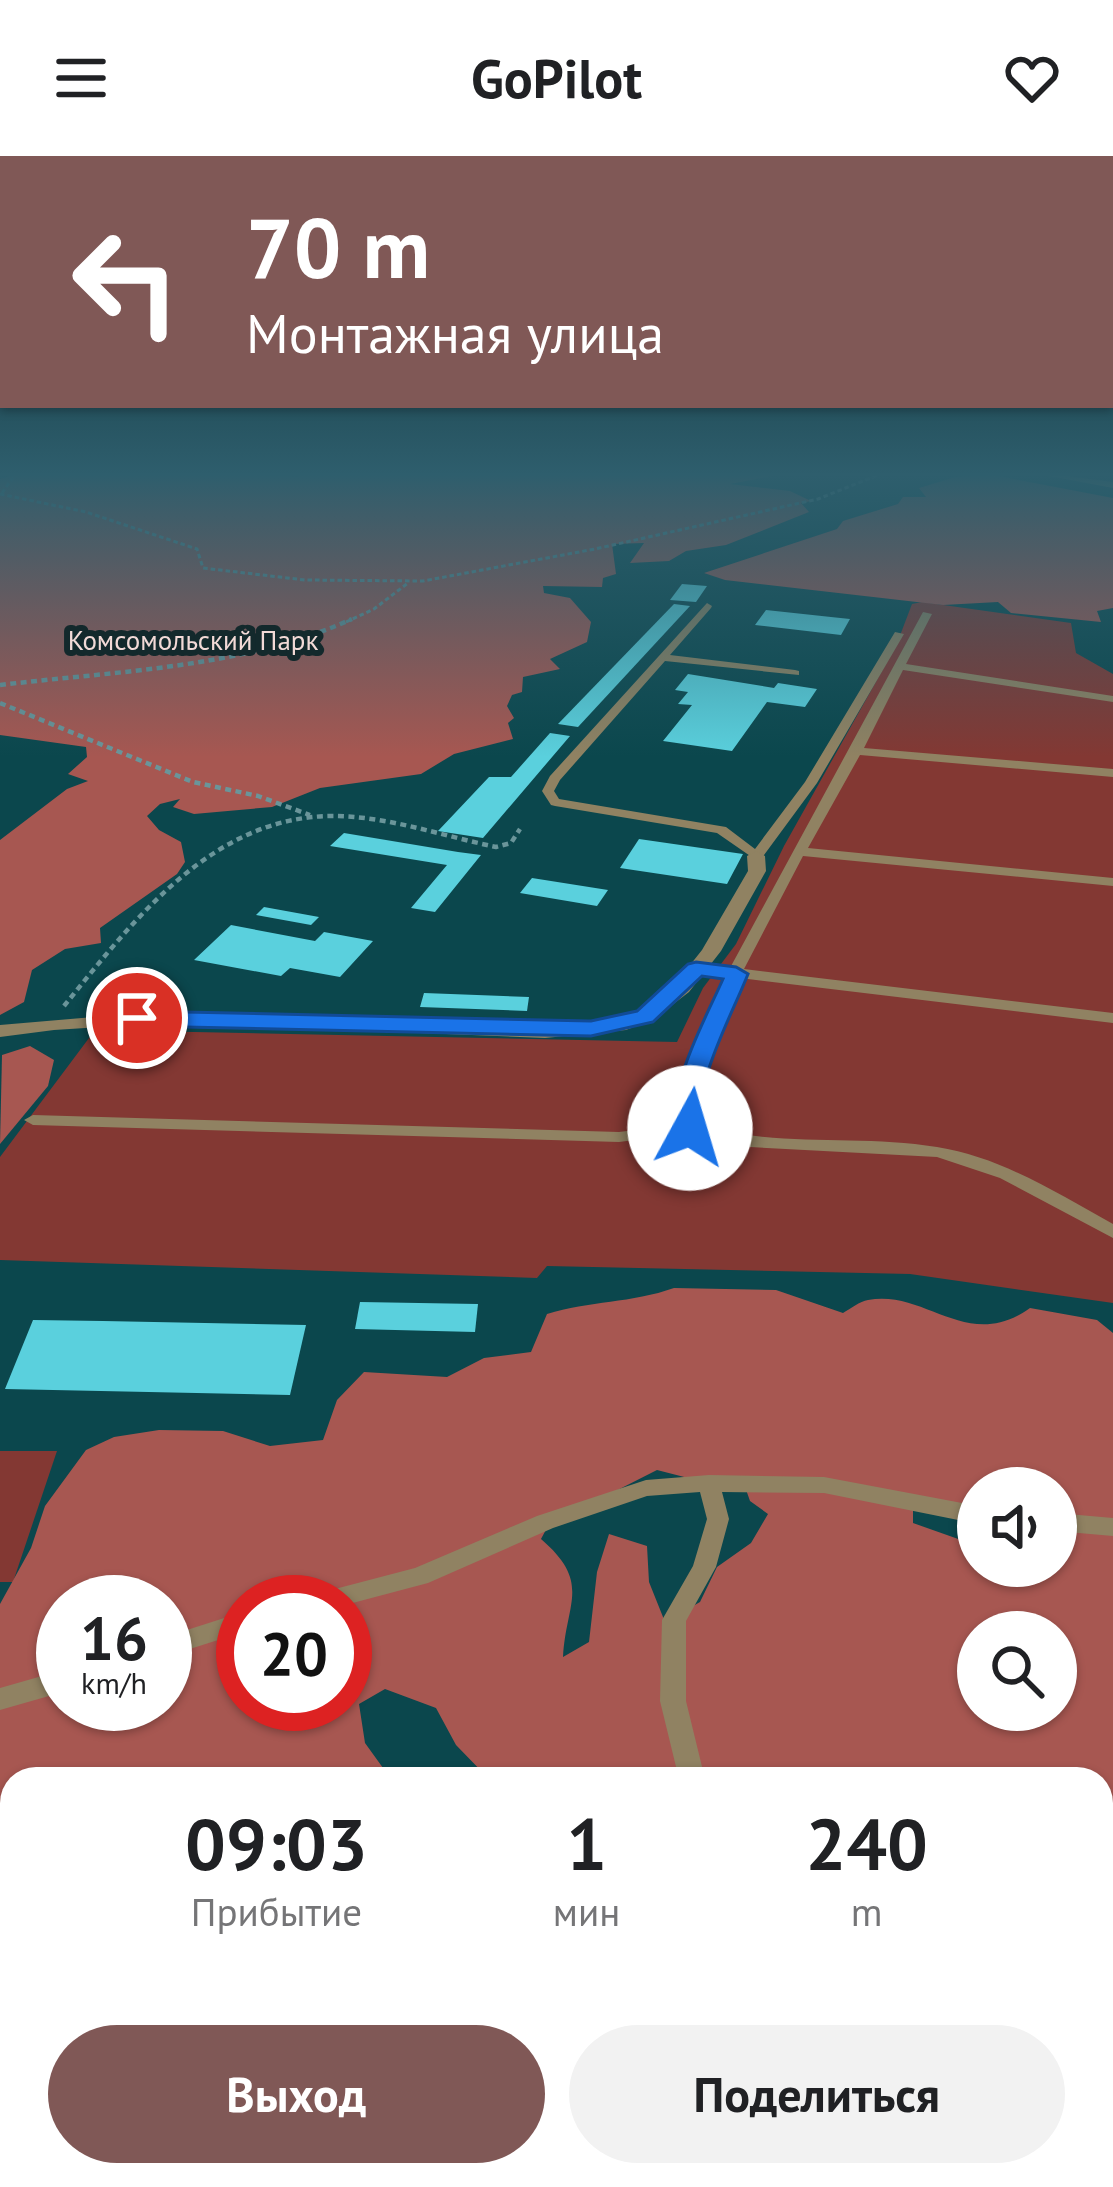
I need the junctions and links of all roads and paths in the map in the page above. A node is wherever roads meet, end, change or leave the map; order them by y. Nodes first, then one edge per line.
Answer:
1 (203, 568) edge
2 (492, 568) edge
3 (408, 583) junction
4 (707, 606) dead end
5 (927, 614) dead end
6 (899, 634) dead end
7 (662, 657) junction
8 (897, 666) junction
9 (795, 673) dead end
10 (0, 685) edge
11 (1113, 699) edge
12 (0, 703) edge
13 (857, 751) junction
14 (1113, 773) edge
15 (313, 817) junction
16 (520, 829) dead end
17 (798, 851) junction
18 (756, 856) junction
19 (1113, 882) edge
20 (696, 968) junction
21 (736, 974) junction
22 (1113, 1018) edge
23 (50, 1023) junction
24 (0, 1031) edge
25 (34, 1120) dead end
26 (690, 1128) junction
27 (1113, 1232) edge
28 (709, 1484) junction
29 (957, 1511) edge
30 (1077, 1524) edge
31 (1113, 1527) edge
32 (372, 1589) edge
33 (36, 1689) edge
34 (0, 1699) edge
35 (689, 1767) edge

1 - 3 path
2 - 3 path
3 - 10 path
4 - 7 lane
5 - 8 lane
6 - 18 lane
7 - 9 lane
7 - 18 lane
8 - 11 lane
8 - 13 lane
12 - 15 path
13 - 14 lane
13 - 17 lane
15 - 16 path
15 - 23 path
17 - 19 lane
17 - 21 lane
18 - 20 street
20 - 21 lane
20 - 23 street
21 - 22 lane
21 - 26 lane
23 - 24 street
25 - 26 lane
26 - 27 lane
28 - 29 lane
28 - 32 lane
28 - 35 lane
30 - 31 lane
33 - 34 lane

